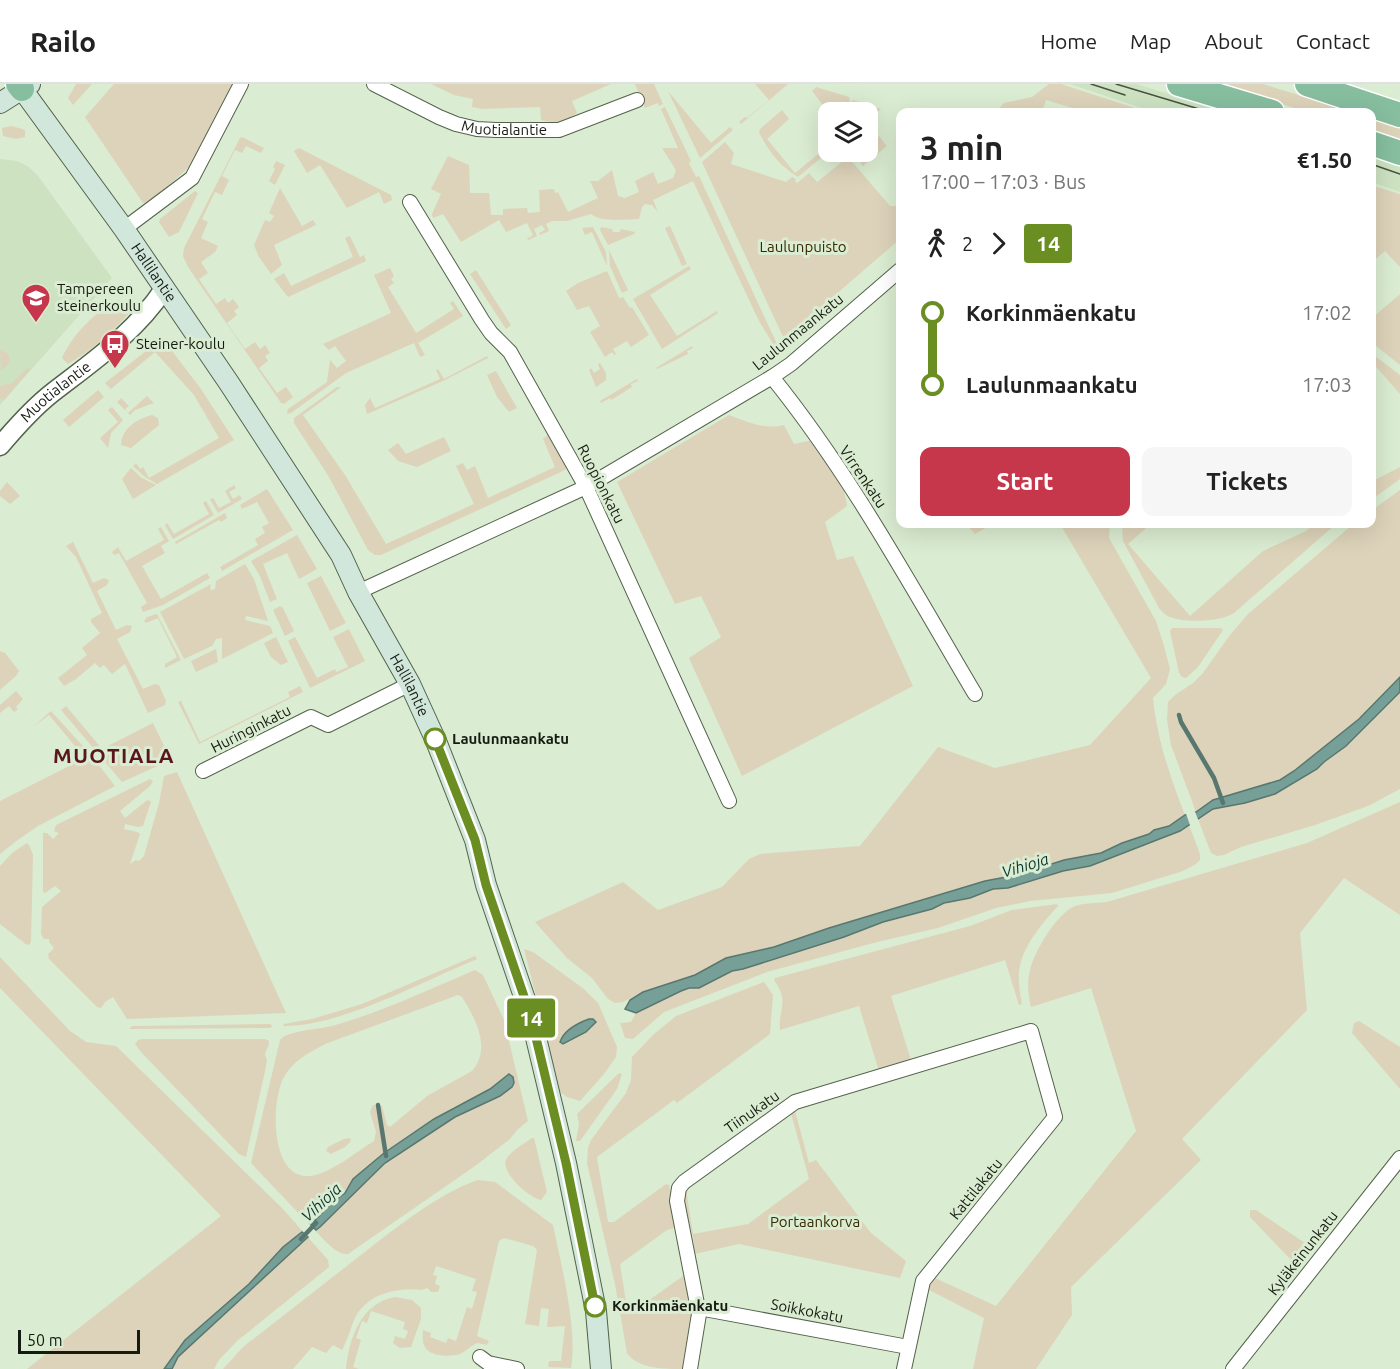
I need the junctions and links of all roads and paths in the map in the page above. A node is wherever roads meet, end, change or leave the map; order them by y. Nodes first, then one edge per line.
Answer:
1 (241, 84) edge
2 (374, 84) edge
3 (1179, 84) edge
4 (1306, 84) edge
5 (24, 86) edge
6 (638, 100) dead end
7 (0, 102) edge
8 (1259, 108) edge
9 (1400, 115) edge
10 (1376, 146) edge
11 (1400, 153) edge
12 (410, 202) dead end
13 (124, 230) junction
14 (896, 273) edge
15 (164, 289) junction
16 (772, 377) junction
17 (0, 446) edge
18 (586, 487) junction
19 (358, 592) junction
20 (410, 684) junction
21 (975, 694) dead end
22 (203, 771) dead end
23 (729, 801) dead end
24 (1031, 1031) joint
25 (1398, 1163) edge
26 (699, 1308) junction
27 (908, 1347) junction
28 (480, 1357) dead end
29 (518, 1369) edge
30 (601, 1369) edge
31 (690, 1369) edge
32 (904, 1369) edge
33 (1233, 1369) edge

1 - 13 street
2 - 6 street, Muotialantie
3 - 8 highway
4 - 9 highway
5 - 7 main road
5 - 13 main road, Hallilantie
10 - 11 highway
12 - 18 street, Ruopionkatu
13 - 15 main road, Hallilantie
14 - 16 street, Laulunmaankatu
15 - 17 street, Muotialantie
15 - 19 main road, Hallilantie
16 - 18 street, Laulunmaankatu
16 - 21 street, Virrenkatu
18 - 19 street, Laulunmaankatu
18 - 23 street, Ruopionkatu
19 - 20 main road, Hallilantie
20 - 22 street, Huringinkatu
20 - 30 main road, Hallilantie
24 - 26 street, Tiinukatu
24 - 27 street, Kattilakatu
25 - 33 street, Kyläkeinunkatu
26 - 27 street, Soikkokatu
26 - 31 street, Tiinukatu
27 - 32 street, Kattilakatu
28 - 29 street

